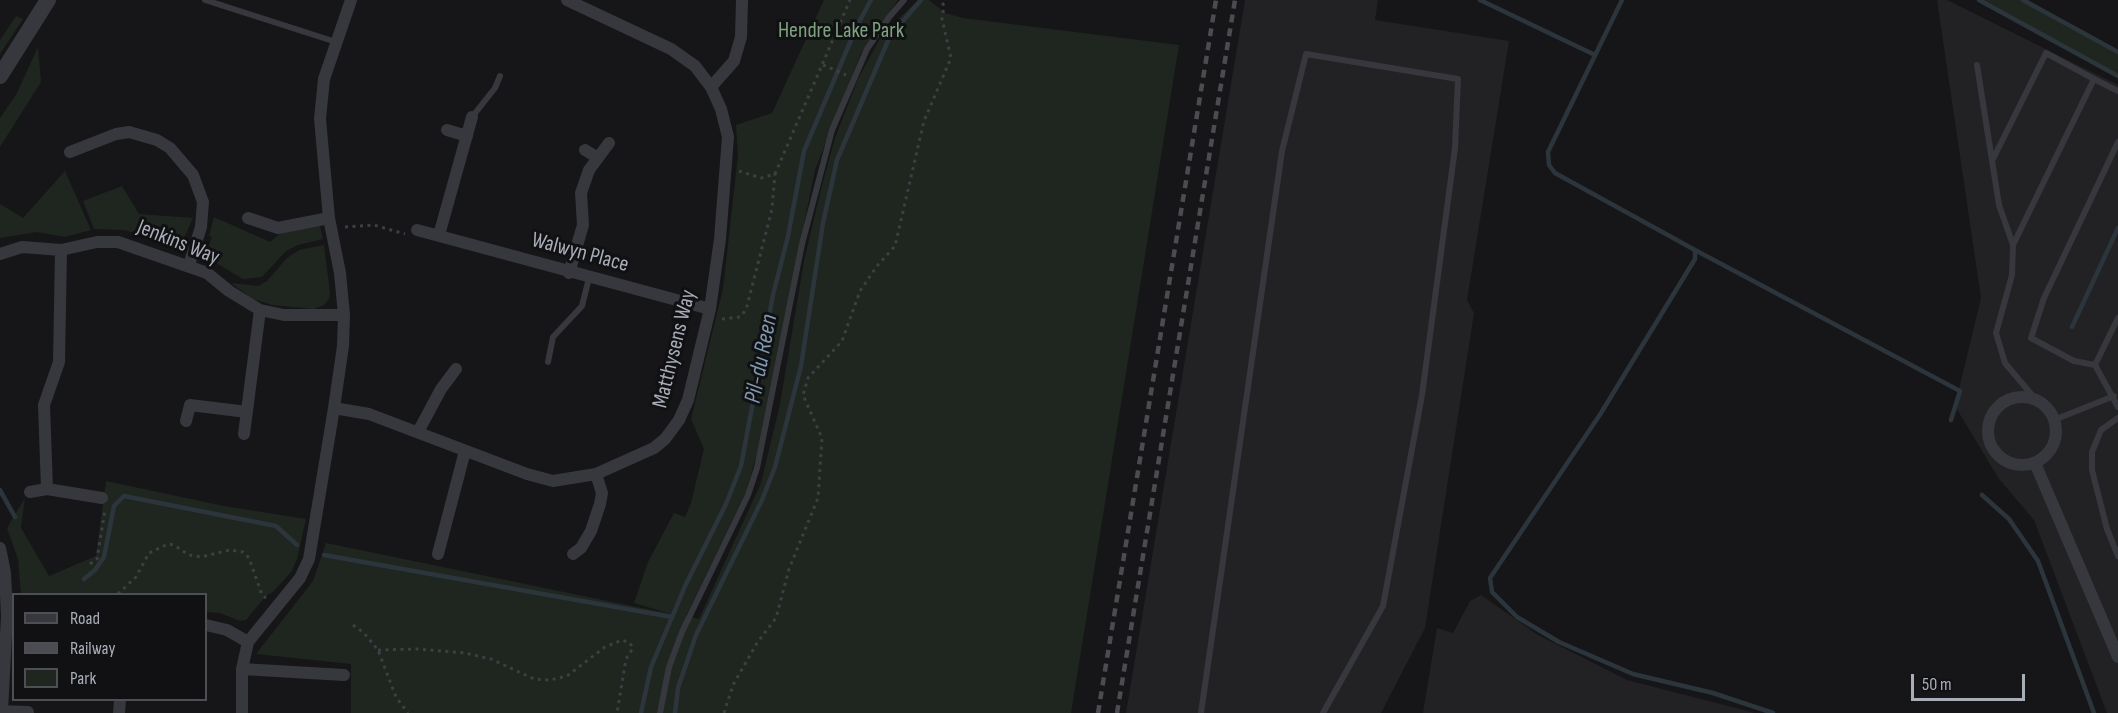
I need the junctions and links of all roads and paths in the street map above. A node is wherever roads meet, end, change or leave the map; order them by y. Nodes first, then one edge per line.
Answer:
1 (48, 0) edge
2 (205, 0) edge
3 (351, 0) edge
4 (567, 0) edge
5 (742, 0) edge
6 (850, 0) edge
7 (904, 0) edge
8 (941, 0) edge
9 (594, 5) edge
10 (336, 42) junction
11 (823, 65) junction
12 (1977, 65) dead end
13 (846, 75) dead end
14 (0, 76) edge
15 (500, 76) dead end
16 (2094, 79) junction
17 (711, 87) junction
18 (2118, 91) edge
19 (472, 117) joint
20 (447, 130) dead end
21 (467, 135) junction
22 (2118, 142) edge
23 (609, 143) dead end
24 (585, 150) dead end
25 (70, 152) dead end
26 (598, 158) junction
27 (1993, 159) junction
28 (726, 167) junction
29 (775, 174) junction
30 (248, 219) dead end
31 (331, 224) junction
32 (417, 230) joint
33 (439, 235) junction
34 (2013, 244) junction
35 (61, 250) junction
36 (0, 254) edge
37 (189, 266) junction
38 (569, 273) junction
39 (589, 278) junction
40 (260, 310) junction
41 (709, 313) junction
42 (344, 315) junction
43 (2118, 318) edge
44 (548, 362) dead end
45 (2095, 365) junction
46 (456, 369) dead end
47 (2114, 396) junction
48 (2037, 400) junction
49 (2118, 406) edge
50 (334, 408) junction
51 (247, 412) junction
52 (2118, 418) edge
53 (2054, 420) junction
54 (186, 421) dead end
55 (418, 432) junction
56 (244, 434) dead end
57 (465, 451) junction
58 (2035, 463) junction
59 (596, 474) junction
60 (47, 489) junction
61 (30, 492) dead end
62 (102, 498) joint
63 (0, 548) edge
64 (438, 554) dead end
65 (573, 554) dead end
66 (2118, 556) edge
67 (90, 564) dead end
68 (119, 593) edge
69 (267, 599) dead end
70 (10, 616) edge
71 (207, 625) edge
72 (353, 625) dead end
73 (248, 642) junction
74 (378, 650) junction
75 (2118, 657) edge
76 (242, 669) junction
77 (344, 675) dead end
78 (1, 711) edge
79 (28, 712) edge
80 (242, 713) edge
81 (408, 713) edge
82 (616, 713) edge
83 (660, 713) edge
84 (724, 713) edge
85 (1201, 713) edge
86 (1323, 713) edge

1 - 14 street
2 - 10 lane
3 - 10 street
4 - 9 street, Matthysens Way
5 - 17 street
6 - 11 path
7 - 83 lane
8 - 84 path
9 - 17 street, Matthysens Way
10 - 31 street
11 - 13 path
11 - 29 path
12 - 27 lane
15 - 19 lane
16 - 18 lane
16 - 27 lane
16 - 34 lane
17 - 28 street, Matthysens Way
19 - 21 street
20 - 21 street
21 - 33 street
22 - 45 lane
23 - 26 street
24 - 26 street
25 - 37 street
26 - 38 street
27 - 34 lane
28 - 29 path
28 - 41 street, Matthysens Way
29 - 41 path
30 - 31 street
31 - 32 path
31 - 42 street
32 - 33 street, Walwyn Place
33 - 38 street, Walwyn Place
34 - 48 lane
35 - 36 street, Jenkins Way
35 - 37 street, Jenkins Way
35 - 60 street
37 - 40 street, Jenkins Way
38 - 39 street, Walwyn Place
39 - 41 street, Walwyn Place
39 - 44 lane
40 - 42 street, Jenkins Way
40 - 51 street
41 - 59 street, Matthysens Way
42 - 50 street
43 - 45 lane
45 - 47 lane
46 - 55 street
47 - 49 lane
47 - 53 lane
48 - 53 street
48 - 58 street
50 - 55 street, Matthysens Way
50 - 73 street
51 - 54 street
51 - 56 street
52 - 66 lane
53 - 58 street
55 - 57 street, Matthysens Way
57 - 59 street, Matthysens Way
57 - 64 street
58 - 75 street
59 - 65 street
60 - 61 street
60 - 62 street
62 - 67 path
63 - 70 street
68 - 69 path
70 - 78 street
71 - 73 street
72 - 74 path
73 - 76 street
74 - 81 path
74 - 82 path
76 - 77 street
76 - 80 street
78 - 79 street
85 - 86 lane

